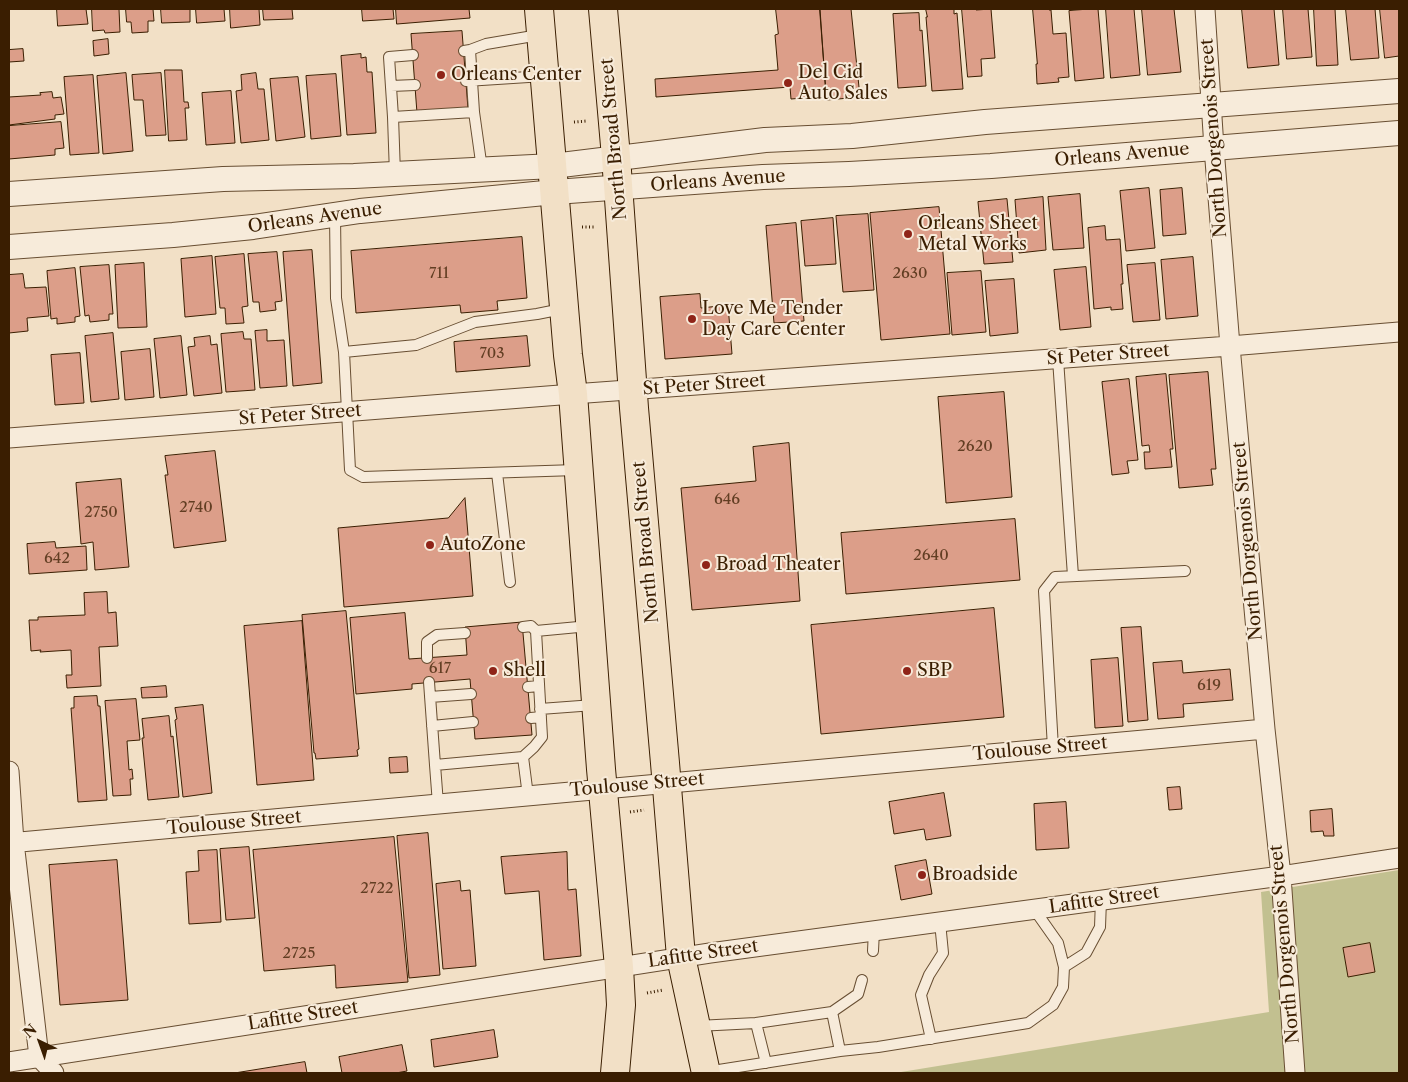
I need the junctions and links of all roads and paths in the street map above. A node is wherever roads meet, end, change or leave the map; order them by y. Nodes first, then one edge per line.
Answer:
1 (603, 9) edge
2 (1205, 9) edge
3 (540, 22) edge
4 (413, 55) dead end
5 (545, 76) junction
6 (469, 80) junction
7 (415, 84) dead end
8 (391, 86) junction
9 (1399, 91) edge
10 (1211, 106) junction
11 (474, 112) junction
12 (393, 118) junction
13 (1399, 133) edge
14 (1214, 148) junction
15 (616, 157) junction
16 (553, 166) junction
17 (482, 169) junction
18 (395, 174) junction
19 (618, 188) junction
20 (555, 192) junction
21 (9, 194) edge
22 (335, 215) junction
23 (9, 248) edge
24 (564, 308) junction
25 (1399, 332) edge
26 (1230, 346) junction
27 (344, 352) junction
28 (1058, 359) junction
29 (633, 390) junction
30 (572, 394) junction
31 (347, 412) junction
32 (9, 438) edge
33 (578, 470) junction
34 (497, 472) junction
35 (1185, 571) dead end
36 (1073, 576) junction
37 (510, 582) dead end
38 (590, 626) junction
39 (523, 627) dead end
40 (536, 631) junction
41 (466, 633) dead end
42 (427, 658) dead end
43 (429, 682) dead end
44 (471, 694) dead end
45 (430, 697) junction
46 (596, 705) junction
47 (537, 715) junction
48 (473, 722) dead end
49 (432, 726) junction
50 (1265, 729) junction
51 (1053, 748) junction
52 (523, 757) junction
53 (435, 765) junction
54 (9, 771) edge
55 (667, 783) junction
56 (602, 789) junction
57 (528, 796) junction
58 (438, 804) junction
59 (647, 810) dead end
60 (622, 812) dead end
61 (11, 843) edge
62 (1399, 858) edge
63 (1281, 876) junction
64 (1101, 900) junction
65 (1034, 909) junction
66 (940, 922) junction
67 (874, 930) junction
68 (873, 951) dead end
69 (681, 957) junction
70 (619, 967) junction
71 (1064, 967) junction
72 (862, 980) dead end
73 (664, 990) dead end
74 (644, 994) dead end
75 (832, 1012) junction
76 (756, 1023) junction
77 (696, 1026) junction
78 (931, 1039) junction
79 (840, 1051) junction
80 (39, 1057) junction
81 (9, 1062) edge
82 (766, 1063) junction
83 (54, 1073) edge
84 (615, 1073) edge
85 (706, 1073) edge
86 (1295, 1073) edge

1 - 15 main road, North Broad Street
2 - 10 street, North Dorgenois Street
3 - 5 main road
3 - 6 lane
4 - 8 lane
5 - 6 lane
5 - 16 main road
6 - 11 lane
7 - 8 lane
8 - 12 lane
9 - 10 street, Orleans Avenue
10 - 14 street, North Dorgenois Street
10 - 15 street, Orleans Avenue
11 - 12 lane
11 - 17 lane
12 - 18 lane
13 - 14 street, Orleans Avenue
14 - 19 street, Orleans Avenue
14 - 26 street, North Dorgenois Street
15 - 16 street, Orleans Avenue
15 - 19 main road, North Broad Street
16 - 17 street, Orleans Avenue
16 - 20 main road
17 - 18 street, Orleans Avenue
18 - 21 street, Orleans Avenue
19 - 20 street, Orleans Avenue
19 - 29 main road, North Broad Street
20 - 22 street, Orleans Avenue
20 - 24 main road
22 - 23 street, Orleans Avenue
22 - 27 lane
24 - 27 lane
24 - 30 main road
25 - 26 street, St Peter Street
26 - 28 street, St Peter Street
26 - 50 street, North Dorgenois Street
27 - 31 lane
28 - 29 street, St Peter Street
28 - 36 lane
29 - 30 street, St Peter Street
29 - 55 main road, North Broad Street
30 - 31 street, St Peter Street
30 - 33 main road
31 - 32 street, St Peter Street
31 - 34 lane
33 - 34 lane
33 - 38 main road
34 - 37 lane
35 - 36 lane
36 - 51 lane
38 - 40 lane
38 - 46 main road
39 - 40 lane
40 - 47 lane
41 - 42 lane
43 - 45 lane
44 - 45 lane
45 - 49 lane
46 - 47 lane
46 - 56 main road
47 - 52 lane
48 - 49 lane
49 - 53 lane
50 - 51 street, Toulouse Street
50 - 63 street, North Dorgenois Street
51 - 55 street, Toulouse Street
52 - 53 lane
52 - 57 lane
53 - 58 lane
54 - 61 street
55 - 56 street, Toulouse Street
55 - 69 main road, North Broad Street
56 - 57 street, Toulouse Street
56 - 70 main road
57 - 58 street, Toulouse Street
58 - 61 street, Toulouse Street
59 - 60 path
61 - 80 street
62 - 63 street, Lafitte Street
63 - 64 street, Lafitte Street
63 - 86 street, North Dorgenois Street
64 - 65 street, Lafitte Street
64 - 71 lane
65 - 66 street, Lafitte Street
65 - 71 lane
66 - 67 street, Lafitte Street
66 - 78 lane
67 - 68 lane
67 - 69 street, Lafitte Street
69 - 70 street, Lafitte Street
69 - 77 main road, North Broad Street
70 - 80 street, Lafitte Street
70 - 84 main road
71 - 78 lane
72 - 75 lane
73 - 74 path
75 - 76 lane
75 - 79 lane
76 - 77 lane
76 - 82 lane
77 - 85 main road, North Broad Street
78 - 79 lane
79 - 82 lane
80 - 81 street, Lafitte Street
80 - 83 street
82 - 85 lane

